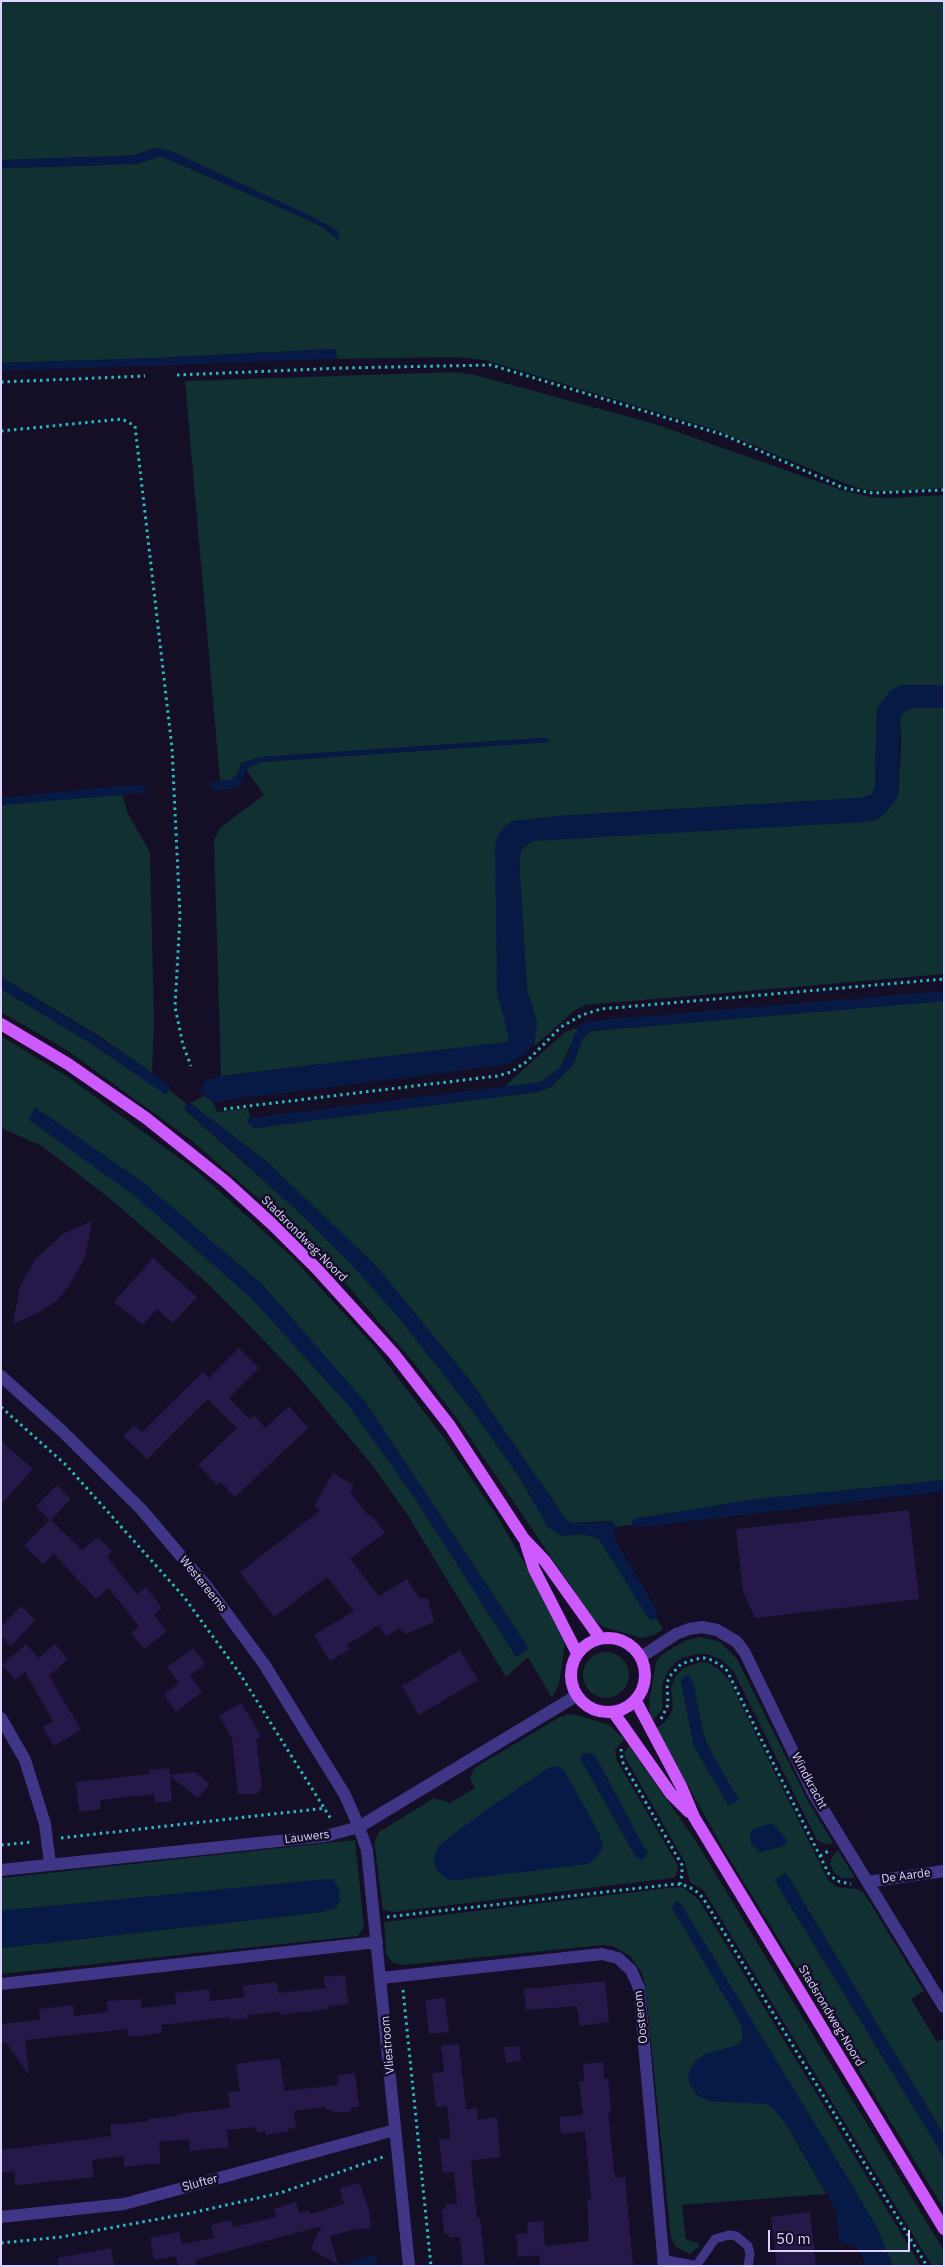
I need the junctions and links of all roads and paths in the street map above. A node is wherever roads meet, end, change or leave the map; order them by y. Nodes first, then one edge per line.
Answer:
1 (177, 375) dead end
2 (145, 376) dead end
3 (1, 382) edge
4 (1, 431) edge
5 (944, 490) edge
6 (944, 979) edge
7 (1, 1024) edge
8 (191, 1066) dead end
9 (224, 1109) dead end
10 (1, 1376) edge
11 (1, 1408) edge
12 (524, 1539) junction
13 (600, 1638) junction
14 (577, 1653) junction
15 (641, 1657) junction
16 (576, 1696) junction
17 (636, 1701) junction
18 (614, 1713) junction
19 (1, 1718) edge
20 (650, 1727) junction
21 (632, 1739) junction
22 (326, 1808) junction
23 (694, 1817) junction
24 (359, 1826) junction
25 (337, 1833) junction
26 (47, 1840) junction
27 (1, 1846) edge
28 (50, 1864) junction
29 (1, 1870) edge
30 (944, 1871) edge
31 (867, 1882) junction
32 (680, 1884) junction
33 (374, 1919) junction
34 (377, 1942) junction
35 (402, 1976) junction
36 (382, 1978) junction
37 (1, 1984) edge
38 (944, 2007) edge
39 (395, 2130) junction
40 (398, 2152) junction
41 (1, 2217) edge
42 (944, 2229) edge
43 (1, 2243) edge
44 (664, 2263) edge
45 (409, 2266) edge
46 (431, 2266) edge
47 (690, 2266) edge
48 (696, 2266) edge
49 (748, 2266) edge
50 (927, 2266) edge

1 - 5 path
2 - 3 path
4 - 8 path
6 - 9 path
7 - 12 main road, Stadsrondweg-Noord
10 - 24 street, Westereems
11 - 22 path
12 - 13 main road, Stadsrondweg-Noord
12 - 14 main road, Stadsrondweg-Noord
13 - 14 main road
13 - 15 main road
14 - 16 main road
15 - 17 main road
15 - 31 street, Windkracht
16 - 18 main road
16 - 24 street, Lauwers
17 - 18 main road
17 - 20 main road, Stadsrondweg-Noord
18 - 21 main road, Stadsrondweg-Noord
19 - 26 street
20 - 23 main road, Stadsrondweg-Noord
20 - 31 path
21 - 23 main road, Stadsrondweg-Noord
21 - 32 path
22 - 25 path
22 - 26 path
23 - 42 main road, Stadsrondweg-Noord
24 - 25 street, Lauwers
24 - 33 street, Vliestroom
25 - 28 street, Lauwers
26 - 27 path
26 - 28 street
28 - 29 street, Lauwers
30 - 31 street, De Aarde
31 - 38 street, Windkracht
32 - 33 path
32 - 50 path
33 - 34 street, Vliestroom
34 - 36 street, Vliestroom
34 - 37 street
35 - 36 street, Oosterom
35 - 44 street, Oosterom
35 - 46 path
36 - 39 street, Vliestroom
39 - 40 street, Vliestroom
39 - 41 street, Slufter
40 - 43 path
40 - 45 street, Vliestroom
44 - 47 street, Oosterom
48 - 49 lane

